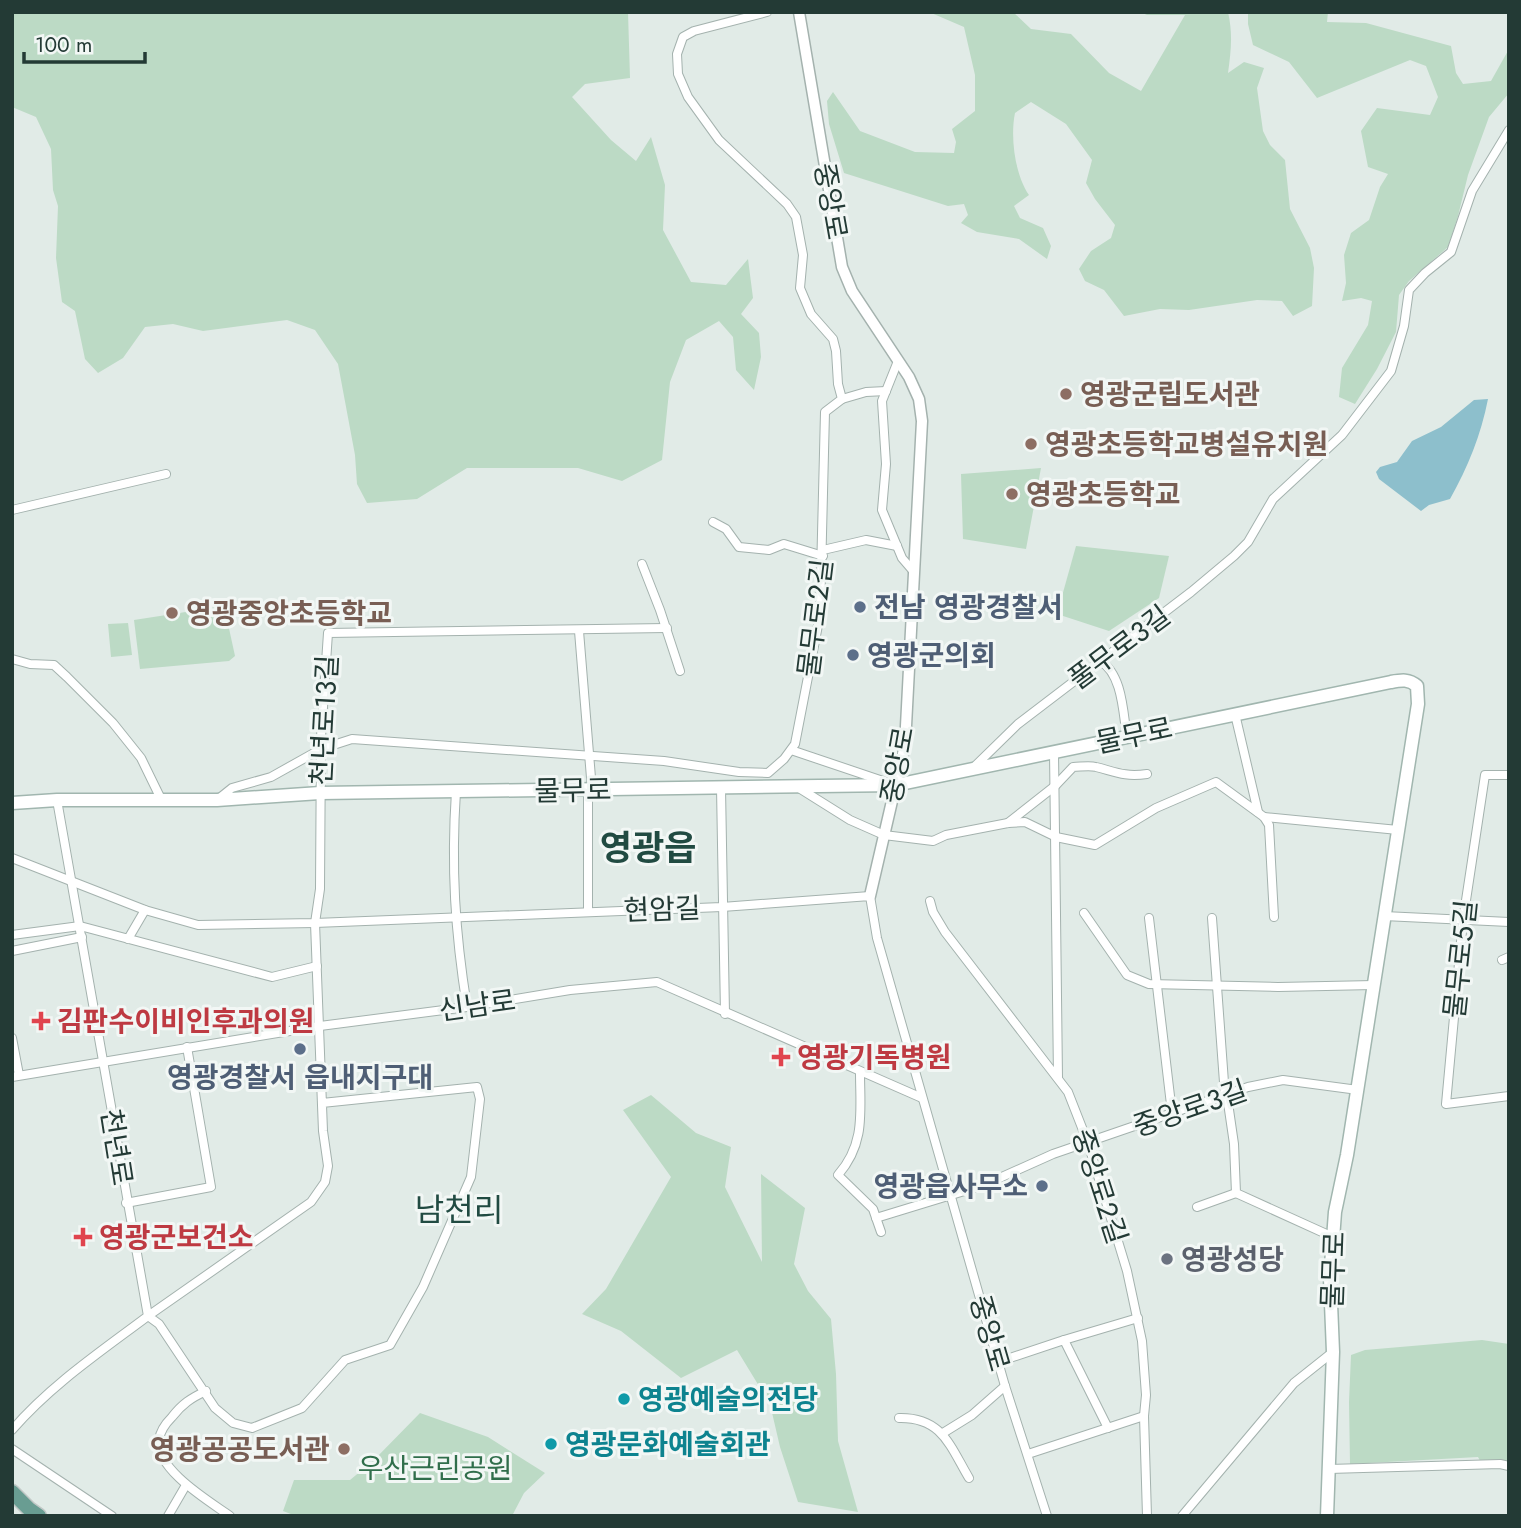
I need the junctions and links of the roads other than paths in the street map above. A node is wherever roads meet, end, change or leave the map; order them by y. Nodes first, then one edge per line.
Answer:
1 (767, 12) edge
2 (799, 12) edge
3 (1509, 130) edge
4 (898, 361) junction
5 (886, 391) junction
6 (842, 399) junction
7 (166, 474) dead end
8 (12, 510) edge
9 (713, 522) dead end
10 (897, 546) junction
11 (823, 553) junction
12 (642, 564) dead end
13 (914, 572) junction
14 (667, 628) junction
15 (579, 631) junction
16 (12, 659) edge
17 (1100, 661) junction
18 (680, 671) dead end
19 (1235, 714) junction
20 (1127, 737) junction
21 (321, 749) junction
22 (791, 750) junction
23 (1054, 752) junction
24 (590, 756) junction
25 (972, 769) junction
26 (1147, 774) dead end
27 (1509, 775) edge
28 (895, 785) junction
29 (1055, 786) junction
30 (797, 787) junction
31 (720, 788) junction
32 (590, 790) junction
33 (456, 791) junction
34 (320, 793) junction
35 (161, 799) junction
36 (57, 800) junction
37 (217, 800) junction
38 (12, 803) edge
39 (1261, 814) junction
40 (1008, 823) junction
41 (1398, 830) junction
42 (884, 835) junction
43 (1056, 836) junction
44 (12, 858) edge
45 (71, 880) junction
46 (870, 896) junction
47 (930, 901) dead end
48 (722, 907) junction
49 (145, 910) junction
50 (588, 912) junction
51 (1084, 913) dead end
52 (1384, 916) junction
53 (455, 917) junction
54 (1274, 917) dead end
55 (1149, 918) dead end
56 (1212, 918) dead end
57 (1462, 920) junction
58 (1509, 922) edge
59 (315, 923) junction
60 (80, 926) junction
61 (12, 935) edge
62 (82, 937) junction
63 (128, 939) junction
64 (12, 951) edge
65 (317, 966) junction
66 (1156, 984) junction
67 (1217, 985) junction
68 (1374, 985) junction
69 (467, 1007) junction
70 (725, 1014) junction
71 (320, 1026) junction
72 (12, 1038) edge
73 (187, 1047) junction
74 (103, 1060) junction
75 (860, 1072) junction
76 (16, 1076) edge
77 (1058, 1078) junction
78 (1358, 1090) junction
79 (1226, 1096) junction
80 (1509, 1096) edge
81 (922, 1098) junction
82 (322, 1103) junction
83 (1172, 1113) junction
84 (1088, 1143) junction
85 (1236, 1193) junction
86 (949, 1195) junction
87 (126, 1202) junction
88 (1197, 1207) dead end
89 (876, 1218) junction
90 (881, 1232) dead end
91 (1333, 1237) junction
92 (148, 1316) junction
93 (1138, 1318) junction
94 (1064, 1340) junction
95 (1333, 1352) junction
96 (998, 1362) junction
97 (1005, 1386) junction
98 (206, 1391) junction
99 (1144, 1416) junction
100 (899, 1418) dead end
101 (1108, 1428) junction
102 (12, 1430) edge
103 (943, 1433) junction
104 (12, 1449) edge
105 (1028, 1454) junction
106 (1509, 1466) edge
107 (1329, 1469) junction
108 (969, 1478) dead end
109 (187, 1485) junction
110 (12, 1492) edge
111 (12, 1506) edge
112 (34, 1512) edge
113 (112, 1516) edge
114 (168, 1516) edge
115 (230, 1516) edge
116 (1047, 1516) edge
117 (1147, 1516) edge
118 (1182, 1516) edge
119 (1327, 1516) edge

1 - 6 street
2 - 4 street, 중앙로
3 - 17 street, 풀무로3길
4 - 5 street
4 - 13 street, 중앙로
5 - 6 street
5 - 10 street
6 - 11 street, 물무로2길
7 - 8 street
9 - 11 street
10 - 11 street
10 - 13 street
11 - 22 street, 물무로2길
12 - 14 street
13 - 28 street, 중앙로
14 - 15 street, 천년로13길
14 - 18 street
15 - 21 street, 천년로13길
15 - 24 street
16 - 35 street
17 - 20 street
17 - 25 street, 풀무로3길
19 - 20 main road, 물무로
19 - 39 street
19 - 41 main road, 물무로
20 - 23 main road, 물무로
21 - 24 street
21 - 34 street, 천년로13길
21 - 37 street
22 - 24 street
22 - 28 street
23 - 25 main road, 물무로
23 - 29 street
24 - 32 street
25 - 28 main road, 물무로
26 - 29 street
27 - 57 street, 물무로5길
28 - 30 main road, 물무로
28 - 42 street, 중앙로
29 - 40 street
29 - 43 street
30 - 31 main road, 물무로
30 - 42 street
31 - 32 main road, 물무로
31 - 48 street
32 - 33 main road, 물무로
32 - 50 street
33 - 34 main road, 물무로
33 - 53 street
34 - 37 main road, 물무로
34 - 59 street, 천년로13길
35 - 36 main road, 물무로
35 - 37 main road, 물무로
36 - 38 main road, 물무로
36 - 45 street, 천년로
39 - 41 street
39 - 43 street
39 - 54 street
40 - 42 street
40 - 43 street
41 - 52 main road, 물무로
42 - 46 street, 중앙로
43 - 77 street
44 - 45 street, 현암길
45 - 49 street, 현암길
45 - 60 street, 천년로
46 - 48 street, 현암길
46 - 81 street, 중앙로
47 - 77 street, 중앙로2길
48 - 50 street, 현암길
48 - 70 street
49 - 59 street, 현암길
49 - 63 street
50 - 53 street, 현암길
51 - 66 street
52 - 57 street
52 - 68 main road, 물무로
53 - 59 street, 현암길
53 - 69 street
55 - 66 street
56 - 67 street
57 - 58 street
57 - 80 street, 물무로5길
59 - 65 street, 천년로13길
60 - 61 street
60 - 62 street, 천년로
60 - 63 street
62 - 64 street
62 - 74 street, 천년로
63 - 65 street
65 - 71 street, 천년로13길
66 - 67 street
66 - 83 street
67 - 68 street
67 - 79 street
68 - 78 main road, 물무로
69 - 70 street, 신남로
69 - 71 street, 신남로
70 - 75 street, 신남로
71 - 73 street, 신남로
71 - 82 street, 천년로13길
72 - 76 street
73 - 74 street, 신남로
73 - 87 street
74 - 76 street, 신남로
74 - 87 street, 천년로
75 - 81 street, 신남로
75 - 89 street
77 - 84 street, 중앙로2길
78 - 79 street, 중앙로3길
78 - 91 main road, 물무로
79 - 83 street, 중앙로3길
79 - 85 street
81 - 86 street, 중앙로
82 - 92 street, 천년로13길
82 - 98 street
83 - 84 street, 중앙로3길
84 - 86 street, 중앙로3길
84 - 93 street, 중앙로2길
85 - 88 street
85 - 91 street
86 - 89 street, 중앙로3길
86 - 96 street, 중앙로
87 - 92 street, 천년로
89 - 90 street
91 - 95 main road, 물무로
92 - 98 street
92 - 102 street
93 - 94 street
93 - 99 street, 중앙로2길
94 - 96 street
94 - 101 street
95 - 107 main road, 물무로
95 - 118 street
96 - 97 street, 중앙로
97 - 103 street
97 - 105 street, 중앙로
98 - 109 street
99 - 101 street
99 - 117 street, 중앙로2길
100 - 103 street
101 - 105 street
103 - 108 street
104 - 113 street
105 - 116 street, 중앙로
106 - 107 street
107 - 119 main road, 물무로
109 - 114 street
109 - 115 street
110 - 112 main road
111 - 112 main road

